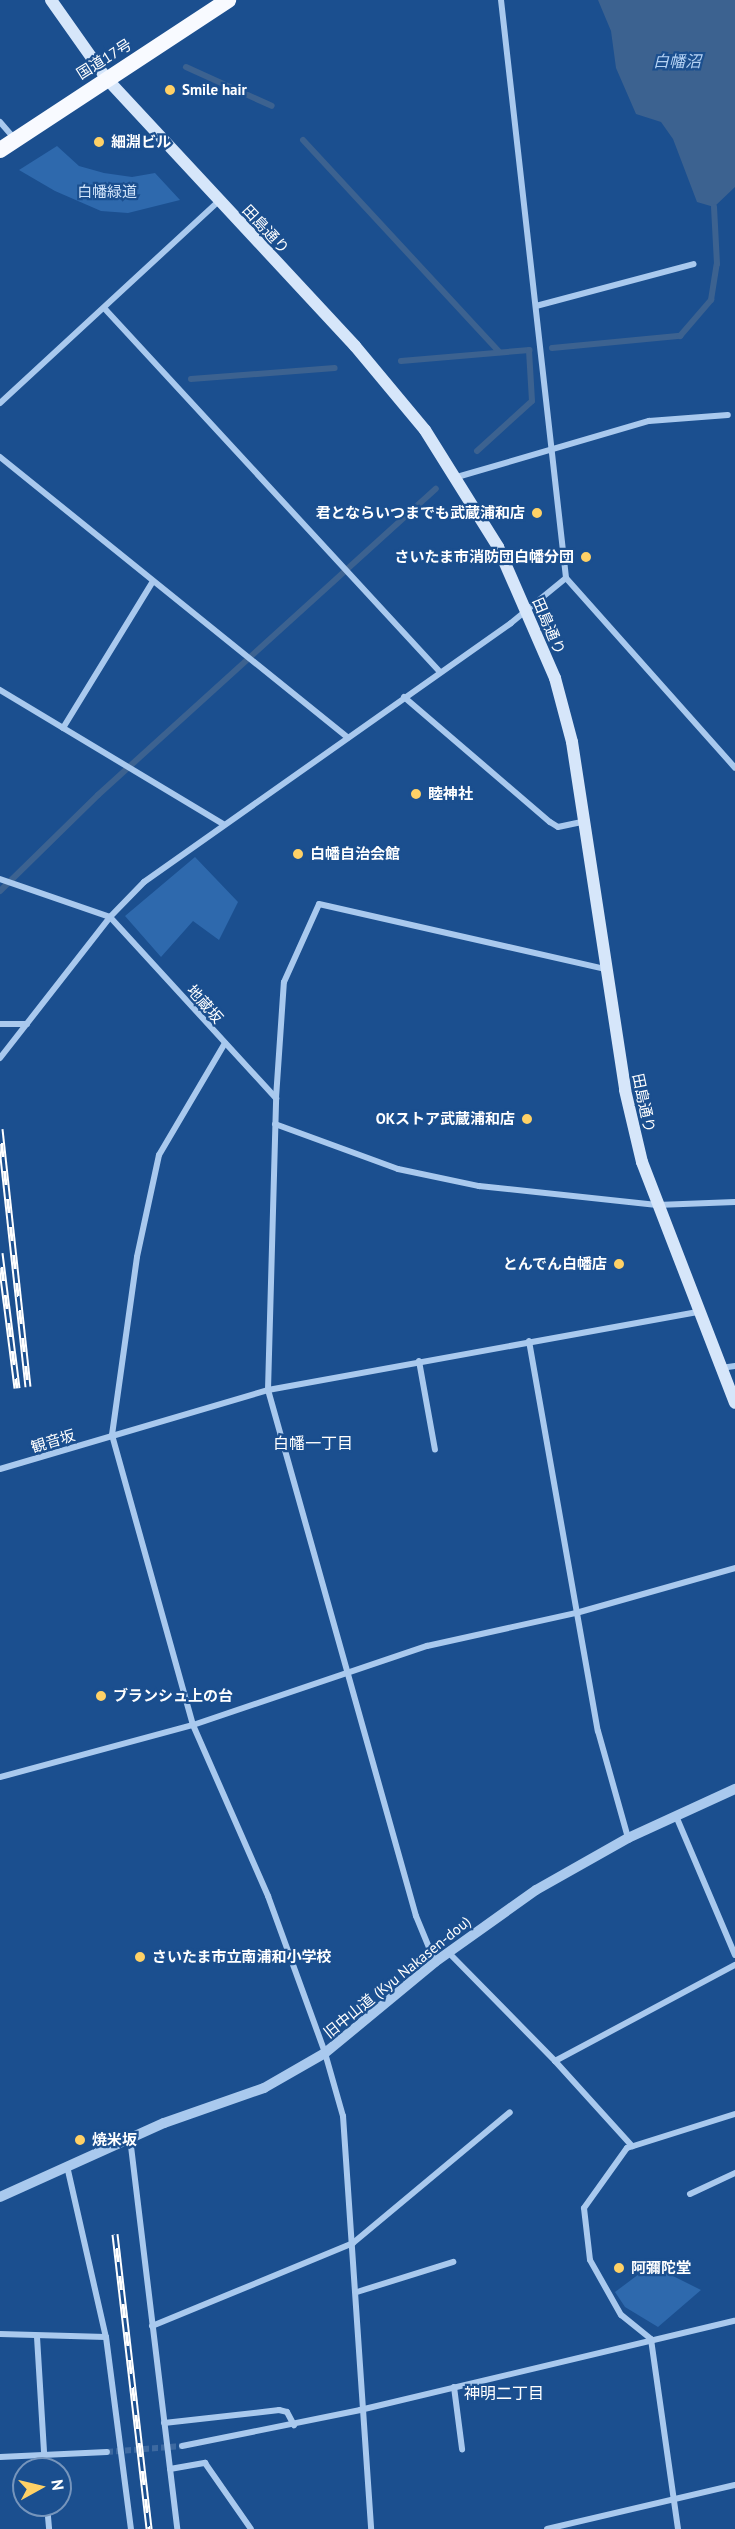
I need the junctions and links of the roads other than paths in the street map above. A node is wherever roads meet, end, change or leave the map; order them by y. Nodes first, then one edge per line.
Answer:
1 (51, 0) edge
2 (228, 0) edge
3 (501, 0) edge
4 (106, 78) junction
5 (0, 122) edge
6 (15, 139) junction
7 (0, 150) edge
8 (219, 201) junction
9 (694, 264) dead end
10 (536, 306) junction
11 (105, 309) junction
12 (0, 403) edge
13 (728, 415) dead end
14 (551, 449) junction
15 (0, 457) edge
16 (457, 477) junction
17 (566, 578) junction
18 (153, 581) junction
19 (527, 610) junction
20 (440, 672) junction
21 (0, 690) edge
22 (404, 697) junction
23 (63, 728) junction
24 (348, 738) junction
25 (735, 768) edge
26 (587, 821) junction
27 (223, 825) junction
28 (0, 879) edge
29 (110, 917) junction
30 (606, 969) junction
31 (0, 1024) edge
32 (27, 1024) junction
33 (225, 1043) junction
34 (0, 1058) edge
35 (276, 1098) junction
36 (275, 1124) junction
37 (735, 1202) edge
38 (657, 1205) junction
39 (699, 1312) junction
40 (528, 1341) junction
41 (419, 1361) junction
42 (735, 1366) edge
43 (721, 1368) junction
44 (268, 1390) junction
45 (735, 1403) edge
46 (112, 1435) junction
47 (435, 1450) dead end
48 (0, 1469) edge
49 (735, 1568) edge
50 (576, 1613) junction
51 (348, 1675) junction
52 (193, 1725) junction
53 (0, 1777) edge
54 (735, 1789) edge
55 (676, 1816) junction
56 (628, 1838) junction
57 (448, 1952) junction
58 (735, 1955) edge
59 (435, 1962) junction
60 (735, 1965) edge
61 (325, 2054) junction
62 (555, 2061) junction
63 (510, 2112) dead end
64 (735, 2114) edge
65 (130, 2138) junction
66 (632, 2146) junction
67 (67, 2166) junction
68 (735, 2173) edge
69 (690, 2194) dead end
70 (0, 2197) edge
71 (353, 2243) junction
72 (453, 2262) dead end
73 (357, 2292) junction
74 (735, 2321) edge
75 (152, 2326) junction
76 (0, 2334) edge
77 (37, 2337) junction
78 (106, 2337) junction
79 (651, 2339) junction
80 (454, 2387) junction
81 (360, 2410) junction
82 (164, 2423) junction
83 (294, 2425) junction
84 (182, 2446) tunnel mouth
85 (462, 2449) dead end
86 (107, 2452) tunnel mouth
87 (44, 2454) junction
88 (0, 2457) edge
89 (44, 2457) edge
90 (170, 2469) junction
91 (735, 2484) edge
92 (675, 2499) junction
93 (131, 2529) edge
94 (177, 2529) edge
95 (251, 2529) edge
96 (371, 2529) edge
97 (546, 2529) edge
98 (678, 2529) edge

1 - 4 main road, 田島通り
2 - 4 highway, 国道17号
3 - 10 street
4 - 6 highway, 国道17号
4 - 8 main road, 田島通り
5 - 6 street
6 - 7 highway, 国道17号
8 - 11 street
8 - 16 main road, 田島通り
9 - 10 street
10 - 14 street
11 - 12 street
11 - 20 street
13 - 14 street
14 - 16 street
14 - 17 street
15 - 18 street
16 - 19 main road, 田島通り
17 - 19 street
17 - 25 street
18 - 23 street
18 - 24 street
19 - 20 street
19 - 26 main road, 田島通り
20 - 22 street
21 - 23 street
22 - 24 street
22 - 26 street
23 - 27 street
24 - 27 street
26 - 30 main road, 田島通り
27 - 29 street
28 - 29 street
29 - 32 street
29 - 33 street, 地蔵坂
30 - 35 street
30 - 38 main road, 田島通り
31 - 32 street
32 - 34 street
33 - 35 street, 地蔵坂
33 - 46 street
35 - 36 street
36 - 38 street
36 - 44 street
37 - 38 street
38 - 39 main road, 田島通り
39 - 40 street, 観音坂
39 - 43 main road, 田島通り
40 - 41 street, 観音坂
40 - 50 street
41 - 44 street, 観音坂
41 - 47 street
42 - 43 street
43 - 45 main road, 田島通り
44 - 46 street, 観音坂
44 - 51 street
46 - 48 street, 観音坂
46 - 52 street
49 - 50 street
50 - 51 street
50 - 56 street
51 - 52 street
51 - 59 street
52 - 53 street
52 - 61 street
54 - 55 street, 旧中山道 (Kyu Nakasen-dou)
55 - 56 street, 旧中山道 (Kyu Nakasen-dou)
55 - 58 street
56 - 57 street, 旧中山道 (Kyu Nakasen-dou)
57 - 59 street, 旧中山道 (Kyu Nakasen-dou)
57 - 62 street
59 - 61 street, 旧中山道 (Kyu Nakasen-dou)
60 - 62 street
61 - 65 street, 旧中山道 (Kyu Nakasen-dou)
61 - 71 street
62 - 66 street
63 - 71 street
64 - 66 street
65 - 67 street, 旧中山道 (Kyu Nakasen-dou)
65 - 75 street
66 - 79 street
67 - 70 street, 旧中山道 (Kyu Nakasen-dou)
67 - 78 street
68 - 69 street
71 - 73 street
71 - 75 street
72 - 73 street
73 - 81 street
74 - 79 street
75 - 82 street
76 - 77 street
77 - 78 street
77 - 87 street
78 - 93 street
79 - 80 street
79 - 92 street
80 - 81 street
80 - 85 street
81 - 83 street
81 - 96 street
82 - 83 street
82 - 90 street
83 - 84 street
86 - 87 street
87 - 88 street
87 - 89 street
90 - 94 street
90 - 95 street
91 - 92 street
92 - 97 street
92 - 98 street

